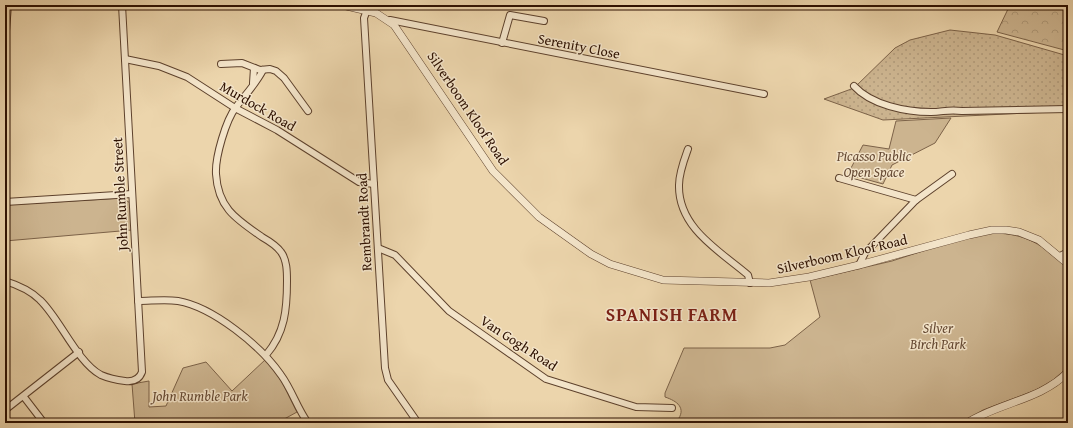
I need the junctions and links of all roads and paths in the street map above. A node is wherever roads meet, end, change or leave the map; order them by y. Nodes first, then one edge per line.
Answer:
1 (8, 5) edge
2 (122, 5) edge
3 (342, 5) edge
4 (368, 8) edge
5 (390, 20) junction
6 (544, 20) dead end
7 (502, 43) junction
8 (5, 44) edge
9 (125, 59) junction
10 (221, 64) dead end
11 (254, 68) junction
12 (263, 70) junction
13 (253, 83) junction
14 (854, 86) dead end
15 (764, 94) dead end
16 (235, 108) junction
17 (1068, 109) edge
18 (308, 111) dead end
19 (688, 149) dead end
20 (952, 174) dead end
21 (839, 178) dead end
22 (374, 184) junction
23 (132, 194) junction
24 (916, 200) junction
25 (5, 202) edge
26 (378, 248) junction
27 (1068, 252) edge
28 (1060, 256) junction
29 (1068, 264) edge
30 (859, 265) junction
31 (5, 281) edge
32 (750, 283) junction
33 (138, 301) junction
34 (79, 352) junction
35 (266, 355) junction
36 (1068, 372) edge
37 (24, 397) junction
38 (672, 408) dead end
39 (5, 410) edge
40 (44, 423) edge
41 (308, 423) edge
42 (418, 423) edge
43 (967, 423) edge

1 - 8 street
2 - 9 street, John Rumble Street
3 - 4 street, Silverboom Kloof Road
4 - 5 street, Silverboom Kloof Road
4 - 22 street, Rembrandt Road
5 - 7 street, Serenity Close
5 - 32 street, Silverboom Kloof Road
6 - 7 street
7 - 15 street, Serenity Close
9 - 16 street, Murdock Road
9 - 23 street, John Rumble Street
10 - 11 street
11 - 12 street
11 - 13 street
12 - 13 street
12 - 18 street
13 - 16 street
14 - 17 street
16 - 22 street, Murdock Road
16 - 35 street
19 - 32 street
20 - 24 street
21 - 24 street
22 - 26 street, Rembrandt Road
23 - 25 street
23 - 33 street, John Rumble Street
24 - 30 street
26 - 38 street, Van Gogh Road
26 - 42 street, Rembrandt Road
27 - 28 street
28 - 29 street, Silverboom Kloof Road
28 - 30 street, Silverboom Kloof Road
30 - 32 street, Silverboom Kloof Road
31 - 34 street
33 - 34 street, John Rumble Street
33 - 35 street
34 - 37 street
35 - 41 street
36 - 43 street
37 - 39 street
37 - 40 street

